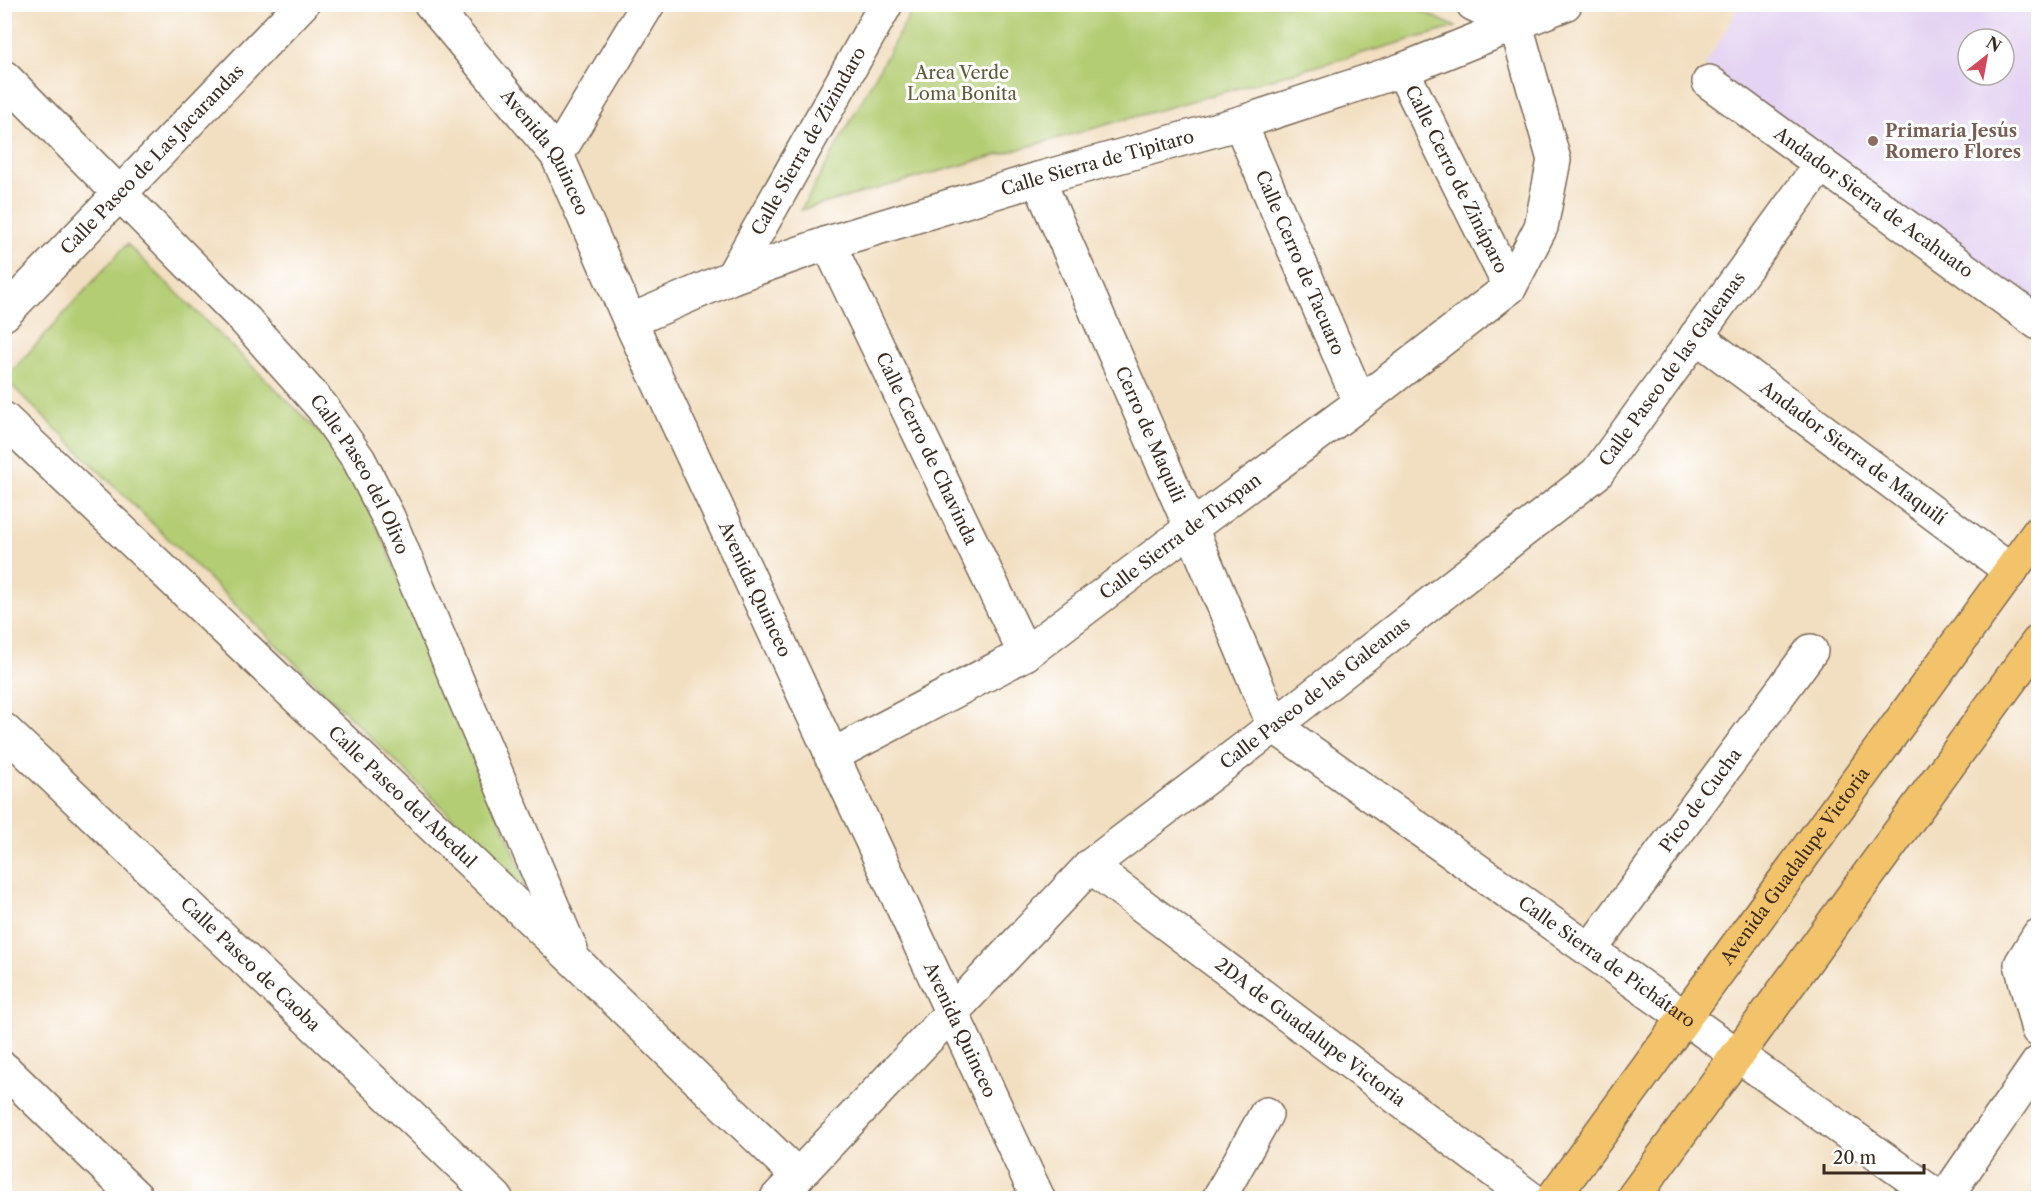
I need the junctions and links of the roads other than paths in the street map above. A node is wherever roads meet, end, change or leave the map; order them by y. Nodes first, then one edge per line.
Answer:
1 (302, 4) edge
2 (431, 4) edge
3 (648, 4) edge
4 (886, 4) edge
5 (1473, 4) edge
6 (1565, 4) edge
7 (1516, 25) junction
8 (1402, 70) junction
9 (4, 77) edge
10 (1709, 82) dead end
11 (1240, 123) junction
12 (557, 155) junction
13 (1821, 164) junction
14 (1038, 179) junction
15 (120, 193) junction
16 (828, 243) junction
17 (732, 277) junction
18 (1510, 287) junction
19 (4, 314) edge
20 (630, 321) junction
21 (2038, 323) edge
22 (1696, 336) junction
23 (1360, 403) junction
24 (4, 419) edge
25 (1191, 528) junction
26 (2038, 533) edge
27 (2011, 571) junction
28 (1811, 651) dead end
29 (1025, 654) junction
30 (2034, 658) edge
31 (1274, 726) junction
32 (4, 730) edge
33 (831, 756) junction
34 (1089, 866) junction
35 (2038, 936) edge
36 (1590, 950) junction
37 (576, 962) junction
38 (952, 1013) junction
39 (1685, 1018) junction
40 (2038, 1030) edge
41 (1738, 1055) junction
42 (2038, 1063) edge
43 (4, 1069) edge
44 (1266, 1114) dead end
45 (788, 1187) edge
46 (137, 1198) edge
47 (496, 1198) edge
48 (1038, 1198) edge
49 (1219, 1198) edge
50 (1530, 1198) edge
51 (1553, 1198) edge
52 (1633, 1198) edge
53 (1939, 1198) edge
54 (1945, 1198) edge

1 - 15 street, Calle Paseo de Las Jacarandas
2 - 12 street, Avenida Quinceo
3 - 12 street
4 - 17 street, Calle Sierra de Zizindaro
5 - 7 street
6 - 7 street, Calle Sierra de Tipitaro
7 - 8 street, Calle Sierra de Tipitaro
7 - 18 street
8 - 11 street, Calle Sierra de Tipitaro
8 - 18 street, Calle Cerro de Zináparo
9 - 15 street, Calle Paseo del Olivo
10 - 13 street, Andador Sierra de Acahuato
11 - 14 street, Calle Sierra de Tipitaro
11 - 23 street, Calle Cerro de Tacuaro
12 - 20 street, Avenida Quinceo
13 - 21 street, Andador Sierra de Acahuato
13 - 22 street, Calle Paseo de las Galeanas
14 - 16 street, Calle Sierra de Tipitaro
14 - 25 street, Cerro de Maquili
15 - 19 street, Calle Paseo de Las Jacarandas
15 - 37 street, Calle Paseo del Olivo
16 - 17 street, Calle Sierra de Tipitaro
16 - 29 street, Calle Cerro de Chavinda
17 - 20 street, Calle Sierra de Tipitaro
18 - 23 street, Calle Sierra de Tuxpan
20 - 33 street, Avenida Quinceo
22 - 27 street, Andador Sierra de Maquilí
22 - 31 street, Calle Paseo de las Galeanas
23 - 25 street, Calle Sierra de Tuxpan
24 - 37 street, Calle Paseo del Abedul
25 - 29 street, Calle Sierra de Tuxpan
25 - 31 street, Cerro de Maquili
26 - 27 main road, Avenida Guadalupe Victoria
27 - 39 main road, Avenida Guadalupe Victoria
28 - 36 street, Pico de Cucha
29 - 33 street, Calle Sierra de Tuxpan
30 - 41 main road
31 - 34 street, Calle Paseo de las Galeanas
31 - 36 street, Calle Sierra de Pichátaro
32 - 47 street, Calle Paseo de Caoba
33 - 38 street, Avenida Quinceo
34 - 38 street, Calle Paseo de las Galeanas
34 - 50 street, 2DA de Guadalupe Victoria
35 - 40 street
36 - 39 street, Calle Sierra de Pichátaro
37 - 45 street, Calle Paseo del Abedul
38 - 45 street, Calle Paseo de las Galeanas
38 - 48 street, Avenida Quinceo
39 - 41 street, Calle Sierra de Pichátaro
39 - 51 main road, Avenida Guadalupe Victoria
41 - 52 main road
41 - 53 street, Calle Sierra de Pichátaro
42 - 54 street
43 - 46 street
44 - 49 street

